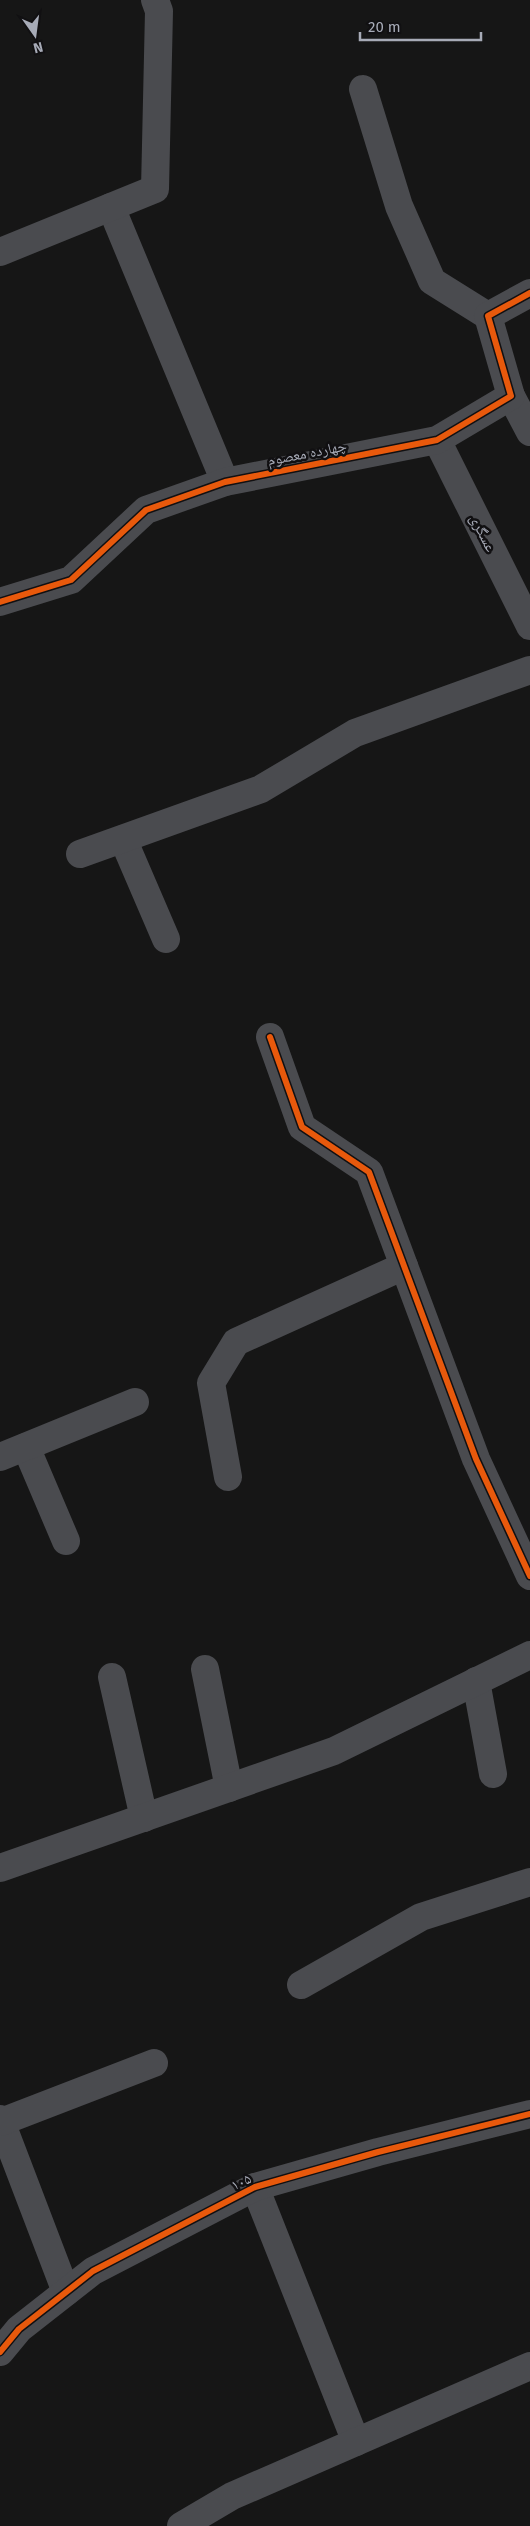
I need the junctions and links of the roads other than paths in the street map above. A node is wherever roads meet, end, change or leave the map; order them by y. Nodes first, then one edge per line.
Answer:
1 (155, 0) edge
2 (363, 89) dead end
3 (112, 207) junction
4 (0, 252) edge
5 (530, 293) edge
6 (488, 316) junction
7 (511, 396) junction
8 (530, 432) edge
9 (437, 440) junction
10 (225, 482) junction
11 (0, 602) edge
12 (530, 626) edge
13 (530, 670) edge
14 (123, 839) junction
15 (80, 854) dead end
16 (166, 939) dead end
17 (270, 1037) dead end
18 (404, 1266) junction
19 (136, 1402) dead end
20 (26, 1447) junction
21 (0, 1457) edge
22 (228, 1477) dead end
23 (66, 1541) dead end
24 (530, 1576) edge
25 (530, 1655) edge
26 (205, 1669) dead end
27 (112, 1677) dead end
28 (476, 1682) junction
29 (493, 1774) dead end
30 (229, 1788) junction
31 (144, 1818) junction
32 (0, 1868) edge
33 (530, 1882) edge
34 (301, 1985) dead end
35 (154, 2063) dead end
36 (530, 2114) edge
37 (0, 2121) edge
38 (255, 2187) junction
39 (66, 2292) junction
40 (0, 2352) edge
41 (530, 2366) edge
42 (356, 2442) junction
43 (181, 2526) edge

1 - 3 street
2 - 6 street
3 - 4 street
3 - 10 street
5 - 6 street
6 - 7 street
7 - 8 street
7 - 9 street, چهارده معصوم
9 - 10 street, چهارده معصوم
9 - 12 street, عسگری
10 - 11 street, چهارده معصوم
13 - 14 street
14 - 15 street
14 - 16 street
17 - 18 street
18 - 22 street
18 - 24 street
19 - 20 street
20 - 21 street
20 - 23 street
25 - 28 street
26 - 30 street
27 - 31 street
28 - 29 street
28 - 30 street
30 - 31 street
31 - 32 street
33 - 34 street
35 - 37 street
36 - 38 street, ۱۰۵
37 - 39 street
38 - 39 street, ۱۰۵
38 - 42 street
39 - 40 street, ۱۰۵
41 - 42 street
42 - 43 street

